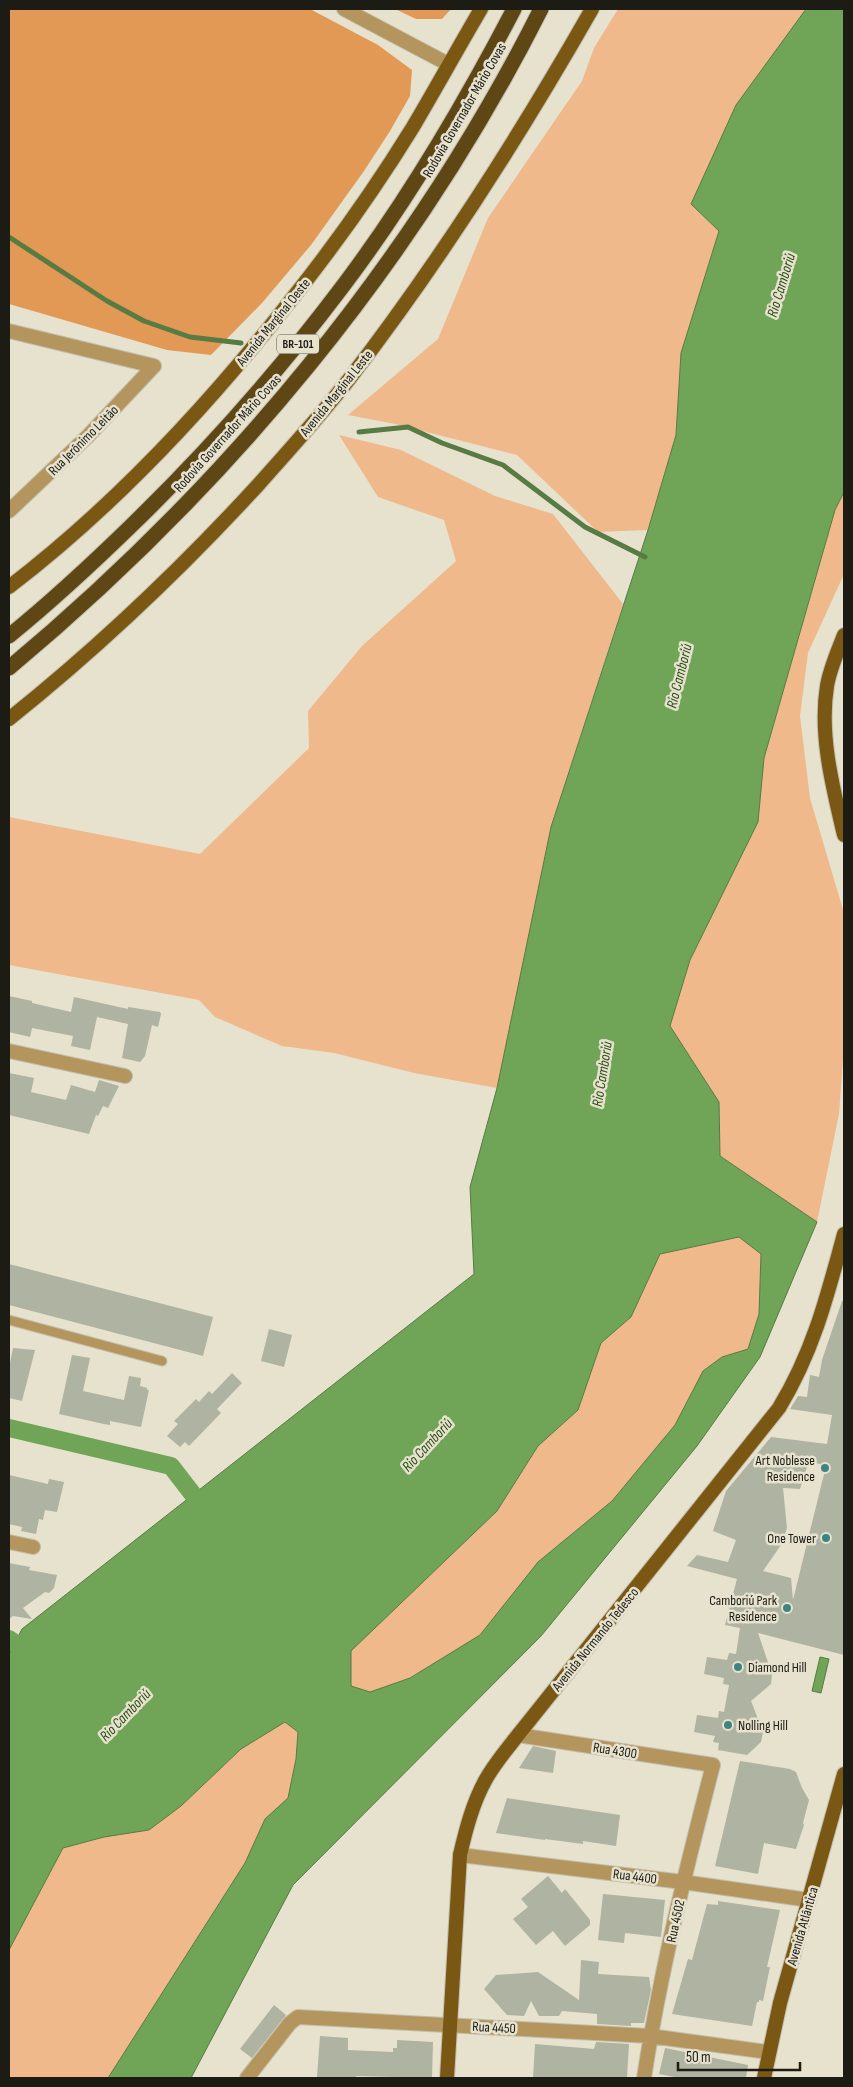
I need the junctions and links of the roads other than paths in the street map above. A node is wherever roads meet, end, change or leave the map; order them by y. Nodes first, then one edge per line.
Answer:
1 (344, 9) edge
2 (481, 9) edge
3 (514, 9) edge
4 (541, 9) edge
5 (592, 9) edge
6 (448, 64) junction
7 (9, 331) edge
8 (9, 511) edge
9 (9, 587) edge
10 (12, 632) edge
11 (844, 635) edge
12 (9, 668) edge
13 (9, 719) edge
14 (844, 835) edge
15 (9, 1050) edge
16 (125, 1076) dead end
17 (844, 1234) edge
18 (9, 1320) edge
19 (162, 1361) dead end
20 (9, 1542) edge
21 (33, 1547) dead end
22 (518, 1735) junction
23 (713, 1765) joint
24 (844, 1774) edge
25 (460, 1855) junction
26 (683, 1882) junction
27 (809, 1900) junction
28 (450, 2025) junction
29 (650, 2036) junction
30 (768, 2052) junction
31 (247, 2078) edge
32 (447, 2078) edge
33 (644, 2078) edge
34 (764, 2078) edge

1 - 6 street
2 - 6 main road, Avenida Marginal Oeste
3 - 10 highway, Rodovia Governador Mário Covas / BR-101
4 - 12 highway, Rodovia Governador Mário Covas / BR-101
5 - 13 main road, Avenida Marginal Leste
6 - 9 main road, Avenida Marginal Oeste
7 - 8 street, Rua Jerônimo Leitão
11 - 14 main road
15 - 16 street
17 - 22 main road, Avenida Normando Tedesco
18 - 19 lane
20 - 21 street
22 - 23 street, Rua 4300
22 - 25 main road, Avenida Normando Tedesco
23 - 26 street, Rua 4502
24 - 27 main road, Avenida Atlântica
25 - 26 street, Rua 4400
25 - 28 main road, Avenida Normando Tedesco
26 - 27 street, Rua 4400
26 - 29 street, Rua 4502
27 - 30 main road, Avenida Atlântica
28 - 29 street, Rua 4450
28 - 31 street, Rua 4450
28 - 32 main road, Avenida Normando Tedesco
29 - 30 street, Rua 4450
29 - 33 street, Rua 4502
30 - 34 main road, Avenida Atlântica

